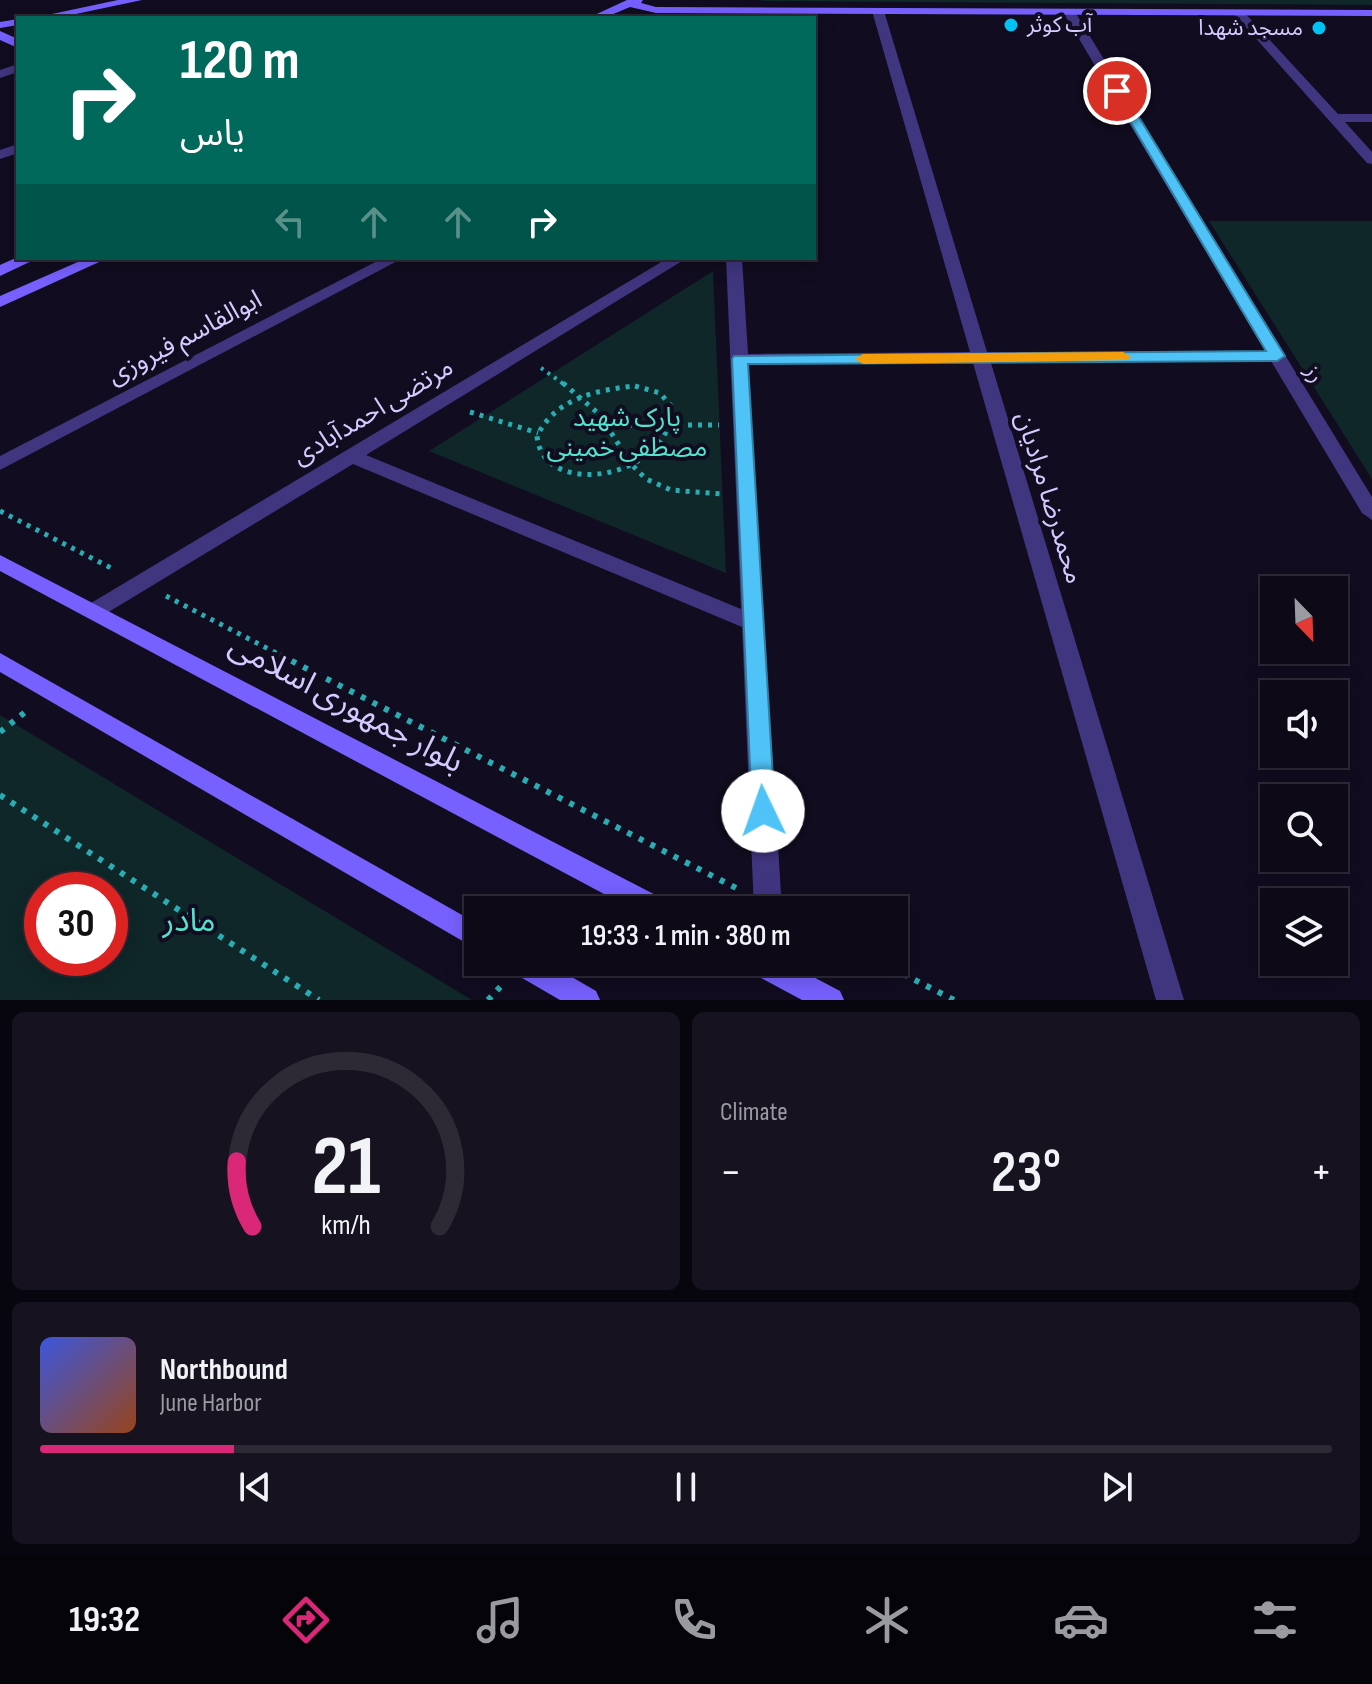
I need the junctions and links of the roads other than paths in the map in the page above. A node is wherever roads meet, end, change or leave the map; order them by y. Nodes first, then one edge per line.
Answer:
1 (136, 0) edge
2 (680, 0) edge
3 (633, 2) edge
4 (105, 3) edge
5 (656, 10) junction
6 (878, 11) junction
7 (1069, 12) junction
8 (1238, 12) junction
9 (1372, 13) edge
10 (720, 14) edge
11 (48, 16) edge
12 (599, 16) edge
13 (642, 16) edge
14 (1333, 118) junction
15 (1372, 118) edge
16 (1372, 160) edge
17 (25, 260) edge
18 (95, 260) edge
19 (391, 260) edge
20 (676, 260) edge
21 (734, 260) edge
22 (0, 271) edge
23 (0, 302) edge
24 (1277, 356) junction
25 (980, 358) junction
26 (740, 359) junction
27 (351, 456) junction
28 (0, 464) edge
29 (1372, 513) edge
30 (0, 562) edge
31 (94, 611) junction
32 (754, 623) junction
33 (0, 661) edge
34 (633, 896) edge
35 (767, 896) edge
36 (464, 930) edge
37 (544, 976) edge
38 (787, 976) edge
39 (586, 1000) edge
40 (830, 1000) edge
41 (1170, 1000) edge

1 - 4 main road
2 - 5 main road
3 - 5 main road
3 - 12 main road
4 - 11 main road
5 - 10 main road
5 - 13 main road
6 - 7 main road
6 - 10 main road
6 - 25 street, محمدرضا مرادیان
7 - 8 main road
7 - 24 street, رز
8 - 9 main road
8 - 14 street
14 - 15 street
14 - 16 street
17 - 22 main road
18 - 23 main road
19 - 28 street, ابوالقاسم فیروزی
20 - 27 street, مرتضی احمدآبادی
21 - 26 street
24 - 25 street
24 - 29 street, رز
25 - 26 street
25 - 41 street, محمدرضا مرادیان
26 - 32 street
27 - 31 street, مرتضی احمدآبادی
27 - 32 street
30 - 31 main road, بلوار جمهوری اسلامی
31 - 34 main road, بلوار جمهوری اسلامی
32 - 35 street
33 - 36 main road
37 - 39 main road
38 - 40 main road

